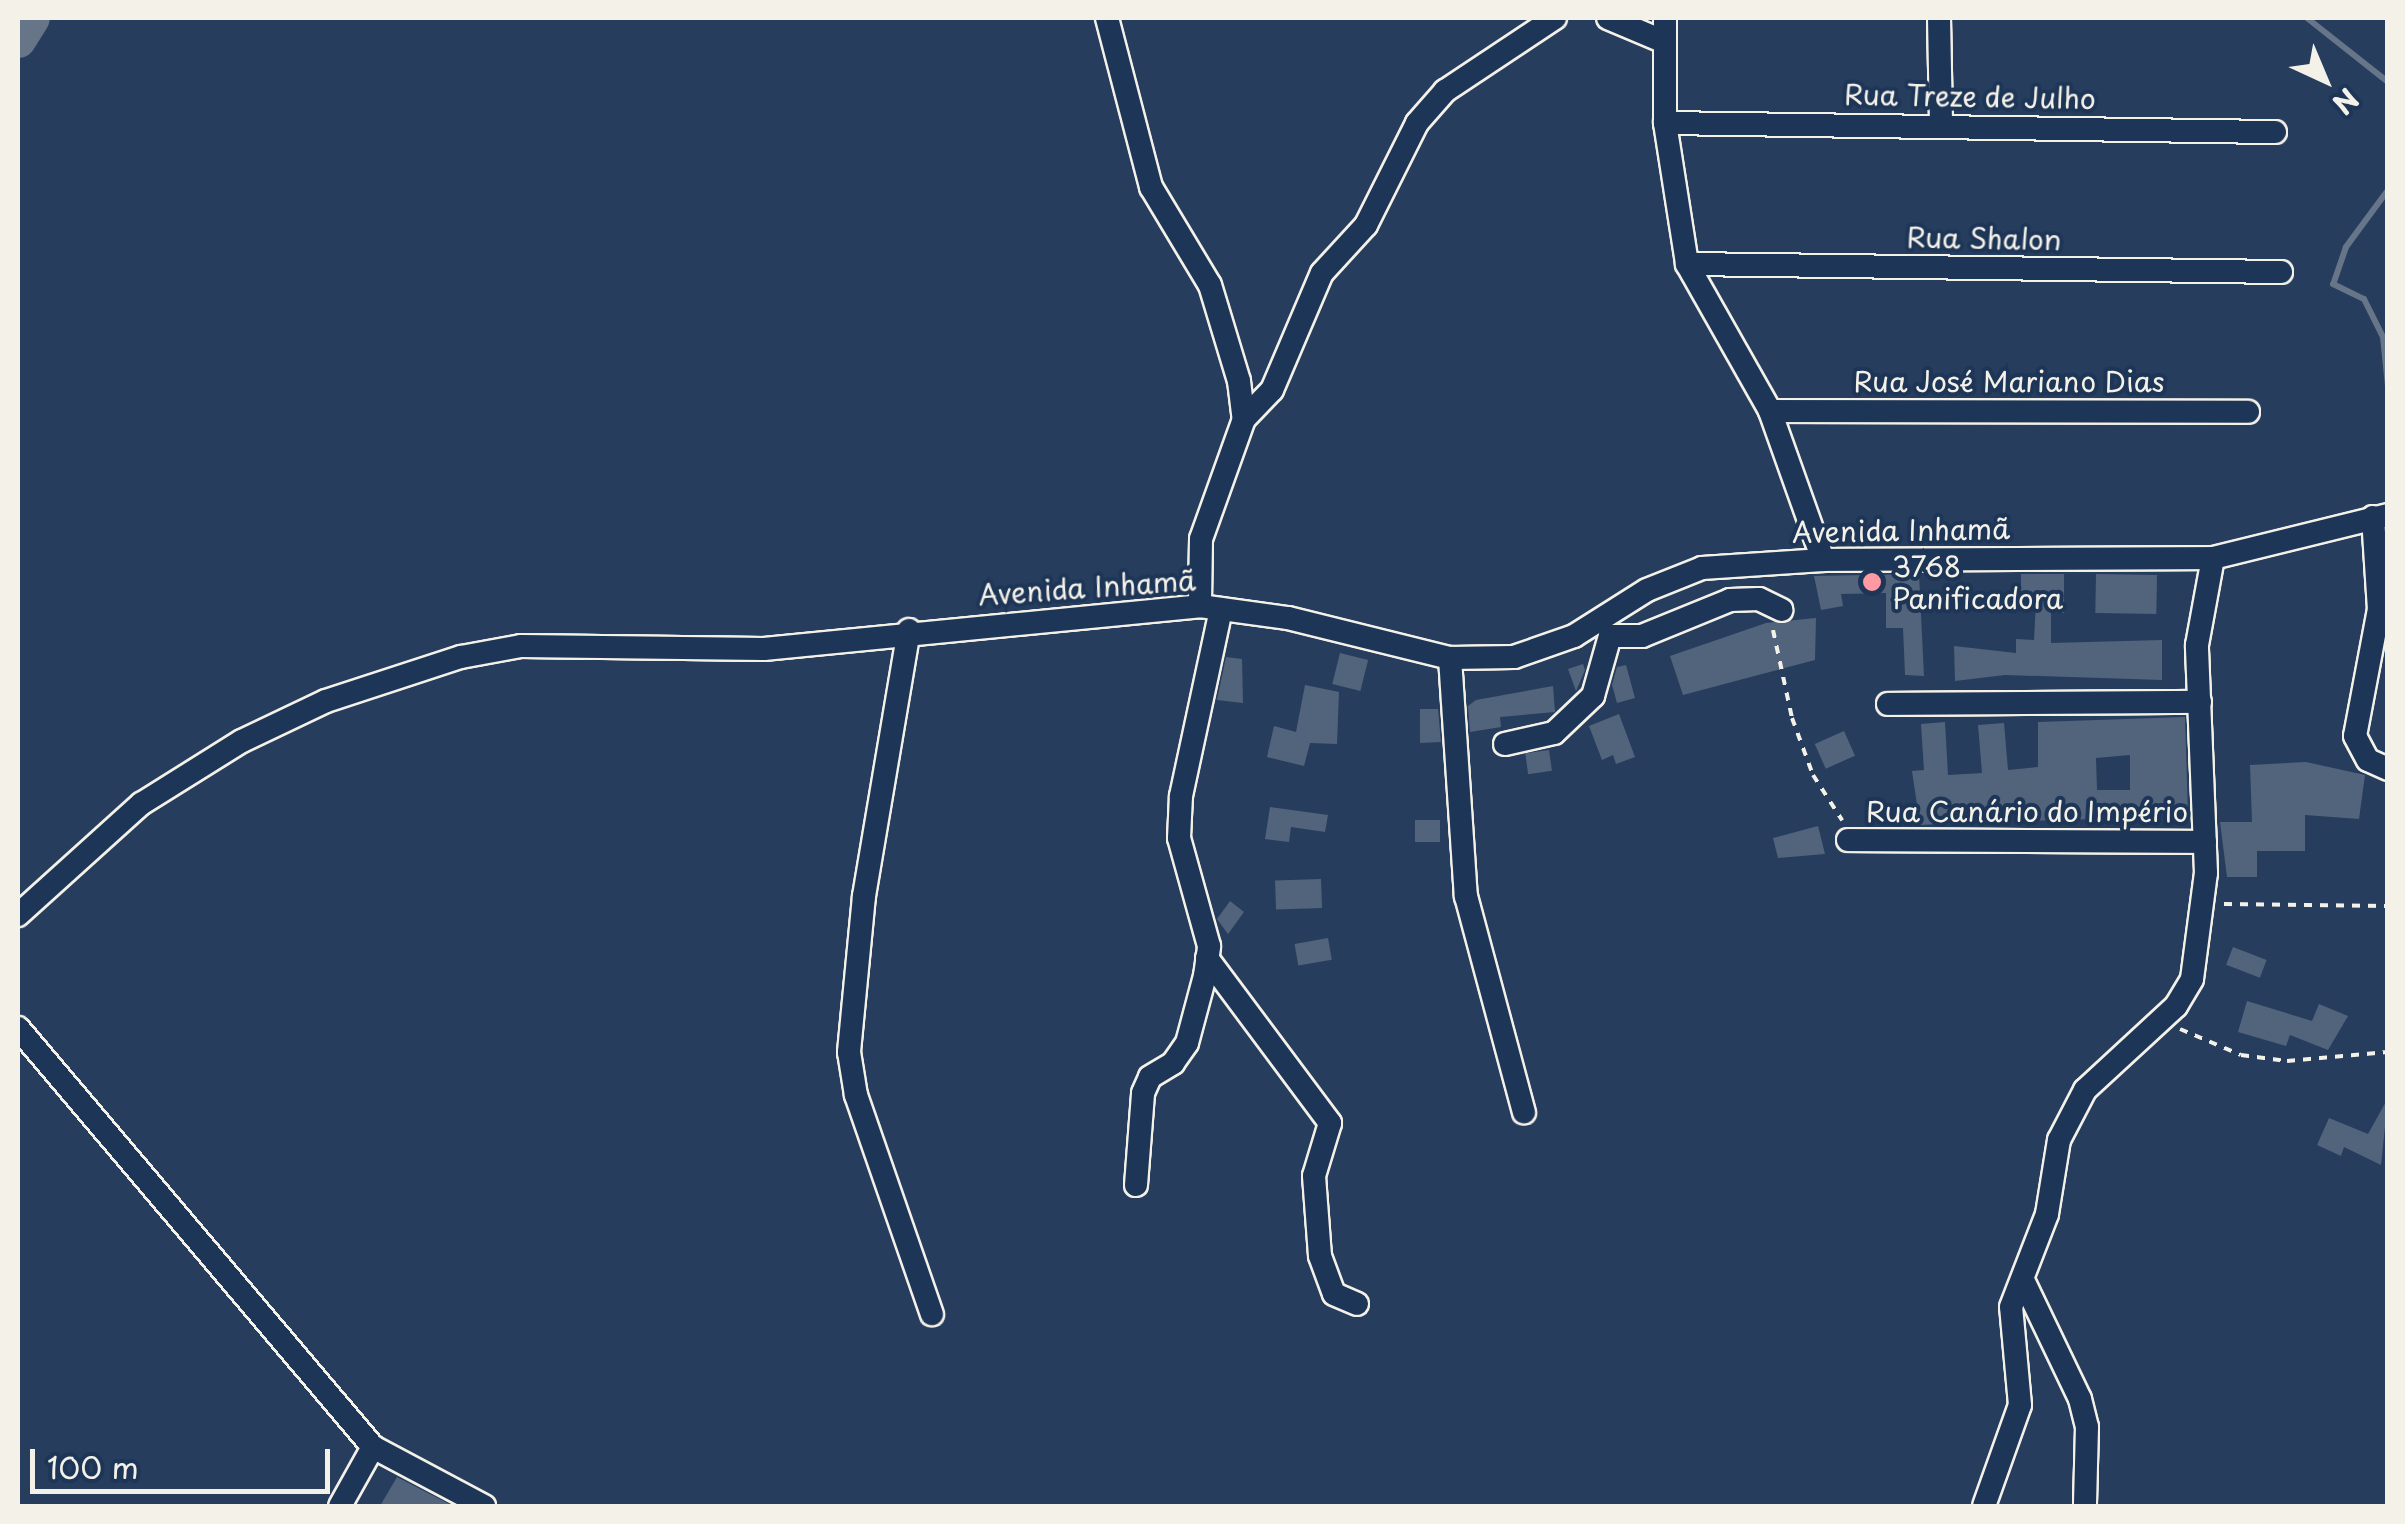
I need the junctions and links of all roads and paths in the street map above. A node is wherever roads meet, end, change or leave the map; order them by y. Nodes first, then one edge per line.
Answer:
1 (1107, 18) edge
2 (1555, 18) edge
3 (1608, 18) edge
4 (1939, 18) edge
5 (1663, 29) edge
6 (1664, 123) junction
7 (1941, 124) junction
8 (2275, 132) dead end
9 (1687, 264) junction
10 (2281, 272) dead end
11 (1770, 410) junction
12 (2248, 412) dead end
13 (1244, 419) junction
14 (2380, 516) edge
15 (2213, 558) junction
16 (1823, 560) junction
17 (1766, 562) junction
18 (1745, 600) junction
19 (1210, 608) junction
20 (1777, 608) joint
21 (1615, 623) junction
22 (910, 630) junction
23 (1450, 658) junction
24 (2200, 702) junction
25 (1888, 704) dead end
26 (1505, 744) dead end
27 (2388, 768) edge
28 (1854, 840) joint
29 (2205, 842) junction
30 (2204, 904) junction
31 (2388, 906) edge
32 (18, 915) edge
33 (1207, 958) junction
34 (2163, 1018) junction
35 (18, 1028) edge
36 (2388, 1052) edge
37 (1524, 1112) dead end
38 (1136, 1185) dead end
39 (2023, 1280) junction
40 (1357, 1304) dead end
41 (932, 1314) dead end
42 (372, 1447) junction
43 (2085, 1504) edge
44 (340, 1506) edge
45 (484, 1506) edge
46 (1984, 1506) edge

1 - 13 street
2 - 13 street
3 - 5 street
4 - 7 street
5 - 6 street
6 - 7 street, Rua Treze de Julho
6 - 9 street
7 - 8 street, Rua Treze de Julho
9 - 10 street, Rua Shalon
9 - 11 street
11 - 12 street, Rua José Mariano Dias
11 - 16 street
13 - 19 street
14 - 15 street, Avenida Inhamã
14 - 27 street
15 - 16 street, Avenida Inhamã
15 - 24 street
16 - 17 street, Avenida Inhamã
17 - 18 street
17 - 21 street, Avenida Inhamã
18 - 20 street
18 - 21 street
19 - 22 street, Avenida Inhamã
19 - 23 street, Avenida Inhamã
19 - 33 street
20 - 28 path
21 - 23 street, Avenida Inhamã
21 - 26 street
22 - 32 street, Avenida Inhamã
22 - 41 street
23 - 37 street
24 - 25 street
24 - 29 street
28 - 29 street, Rua Canário do Império
29 - 30 street
30 - 31 path
30 - 34 street
33 - 38 street
33 - 40 street
34 - 36 path
34 - 39 street
35 - 42 street
39 - 43 street
39 - 46 street
42 - 44 street
42 - 45 street

